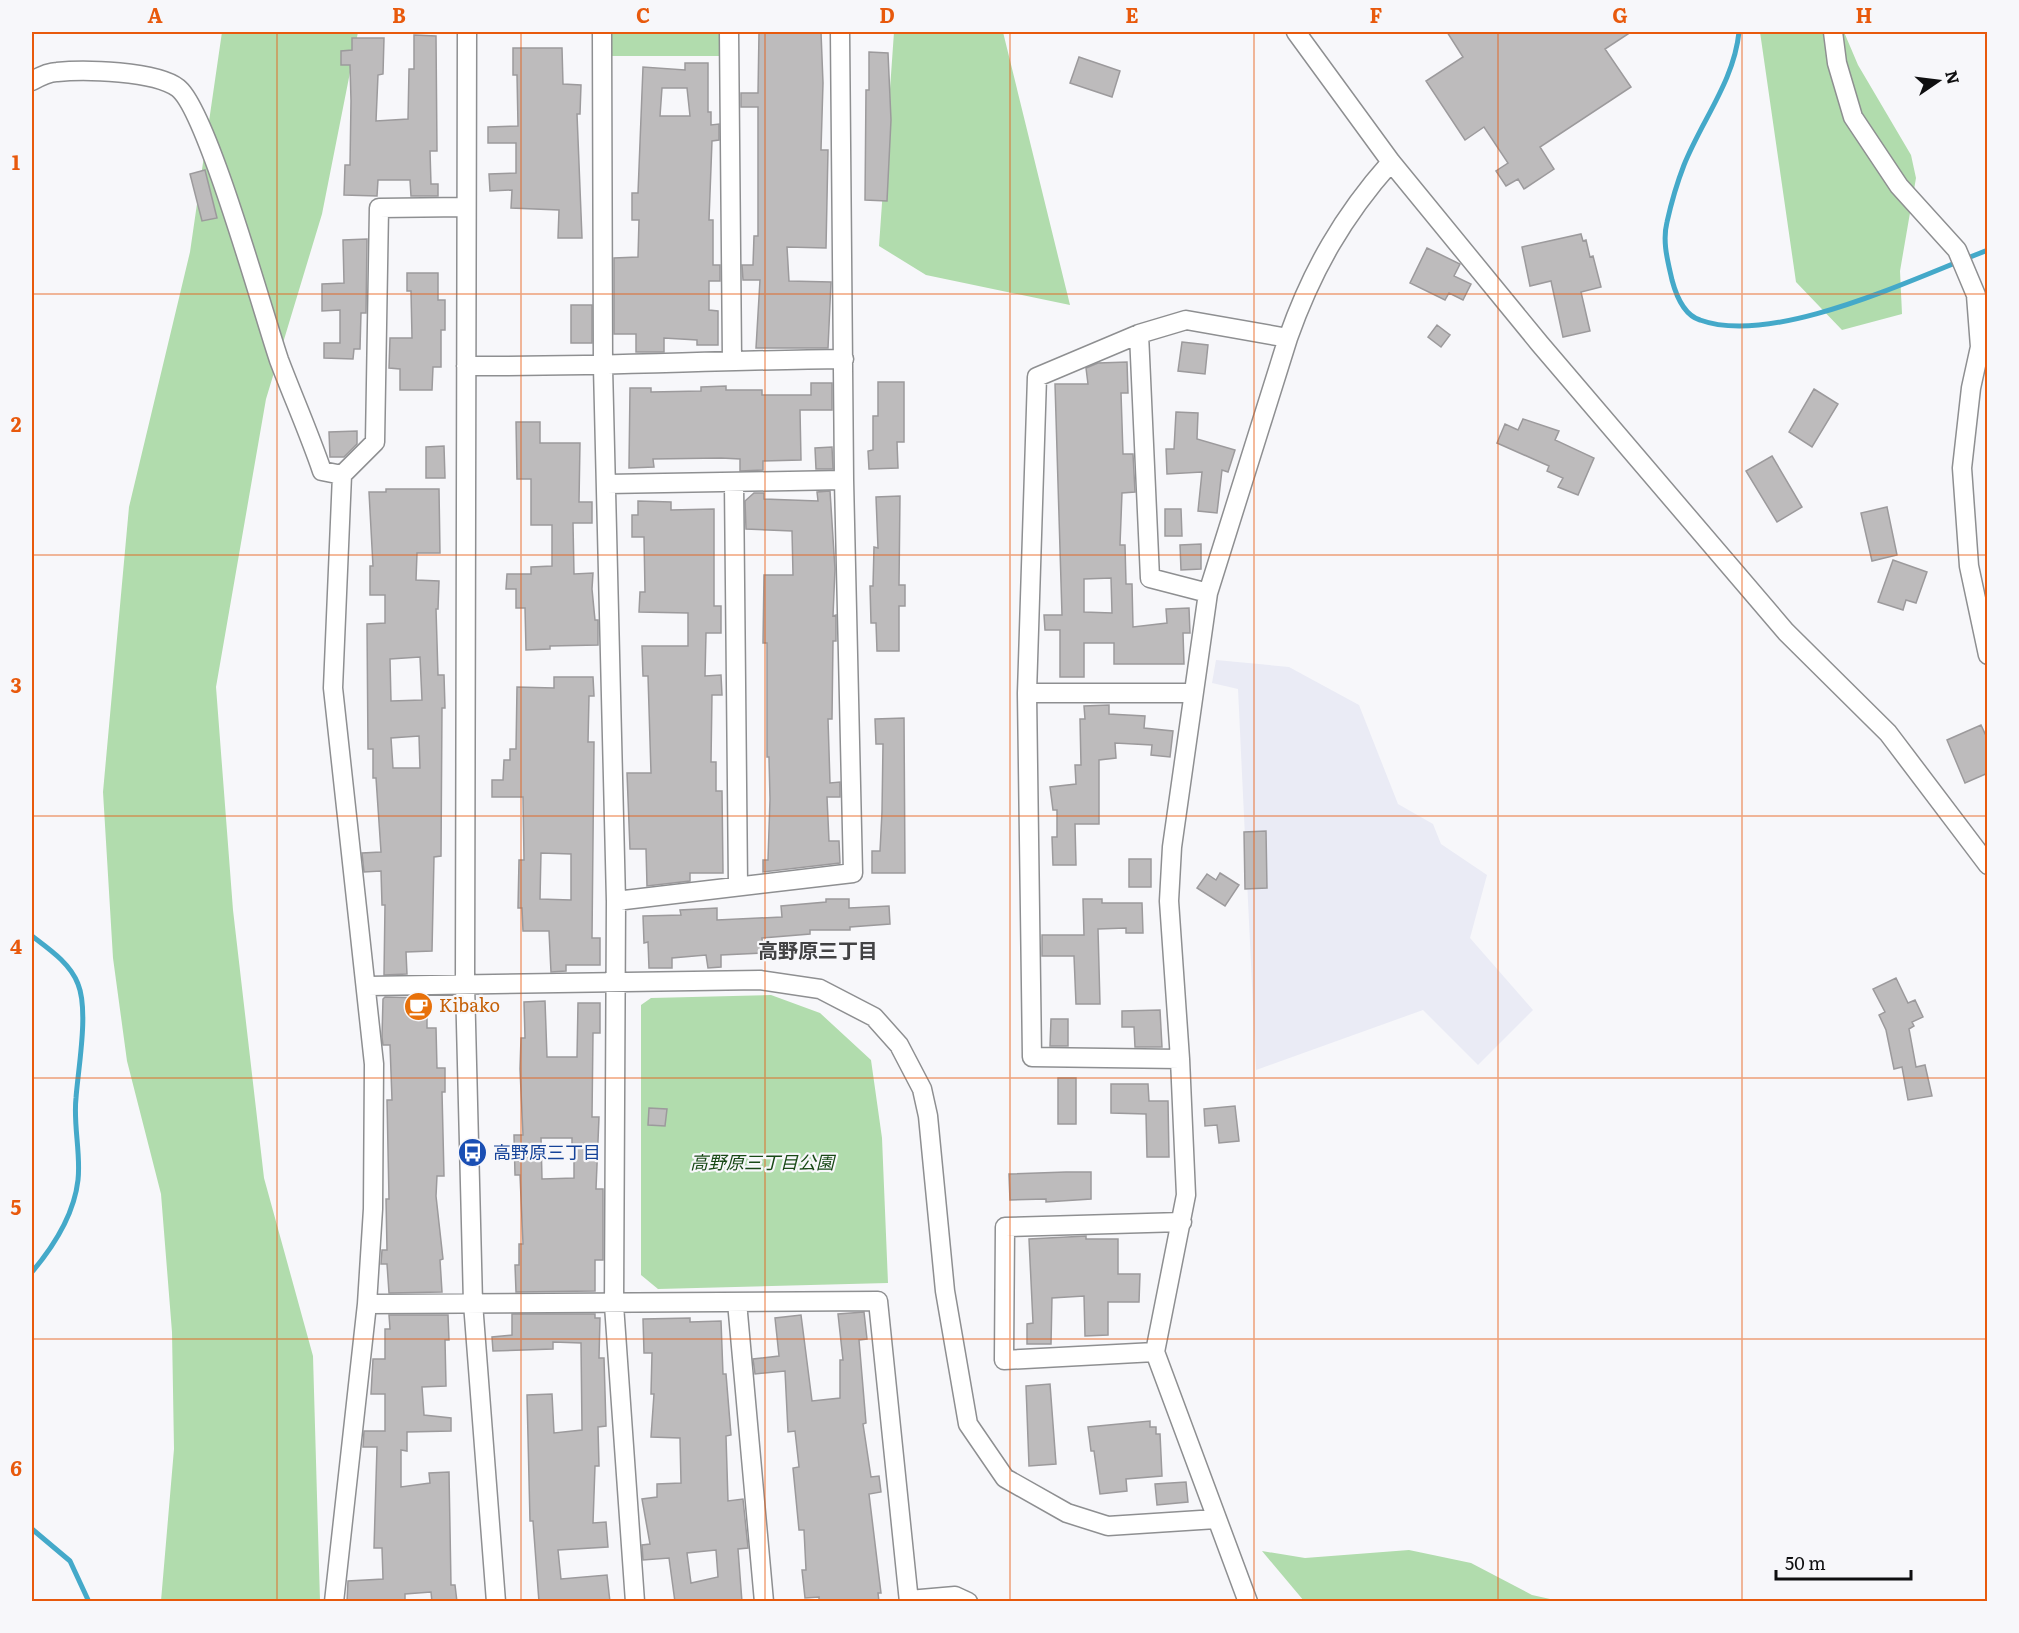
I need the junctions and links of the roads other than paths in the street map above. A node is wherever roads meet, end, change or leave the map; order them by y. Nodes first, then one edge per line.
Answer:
1 (467, 32) edge
2 (602, 32) edge
3 (729, 32) edge
4 (840, 32) edge
5 (1296, 32) edge
6 (1833, 32) edge
7 (32, 81) edge
8 (1391, 162) junction
9 (465, 207) junction
10 (1139, 334) junction
11 (1288, 338) junction
12 (844, 359) junction
13 (732, 360) junction
14 (466, 366) junction
15 (603, 367) junction
16 (342, 475) junction
17 (844, 480) junction
18 (734, 483) junction
19 (607, 484) junction
20 (1208, 593) junction
21 (1988, 655) edge
22 (1027, 693) junction
23 (1193, 693) junction
24 (1988, 865) edge
25 (738, 885) junction
26 (616, 901) junction
27 (617, 981) junction
28 (465, 984) junction
29 (368, 986) junction
30 (1180, 1059) junction
31 (1182, 1222) junction
32 (737, 1302) junction
33 (473, 1303) junction
34 (367, 1304) junction
35 (614, 1305) junction
36 (1155, 1352) junction
37 (1216, 1519) junction
38 (909, 1601) edge
39 (334, 1602) edge
40 (496, 1602) edge
41 (635, 1602) edge
42 (764, 1602) edge
43 (968, 1602) edge
44 (1248, 1602) edge

1 - 9 street
2 - 15 street
3 - 13 street
4 - 12 street
5 - 8 street
6 - 21 street
7 - 16 street
8 - 11 street
8 - 24 street
9 - 14 street
9 - 16 street
10 - 11 street
10 - 20 street
10 - 22 street
11 - 20 street
12 - 13 street
12 - 17 street
13 - 15 street
14 - 15 street
14 - 28 street
15 - 19 street
16 - 29 street
17 - 18 street
17 - 25 street
18 - 19 street
18 - 25 street
19 - 26 street
20 - 23 street
22 - 23 street
22 - 30 street
23 - 30 street
25 - 26 street
26 - 27 street
27 - 28 street
27 - 35 street
27 - 37 street
28 - 29 street
28 - 33 street
29 - 34 street
30 - 31 street
31 - 36 street
31 - 36 street
32 - 35 street
32 - 38 street
32 - 42 street
33 - 34 street
33 - 35 street
33 - 40 street
34 - 39 street
35 - 41 street
36 - 37 street
37 - 44 street
38 - 43 street

